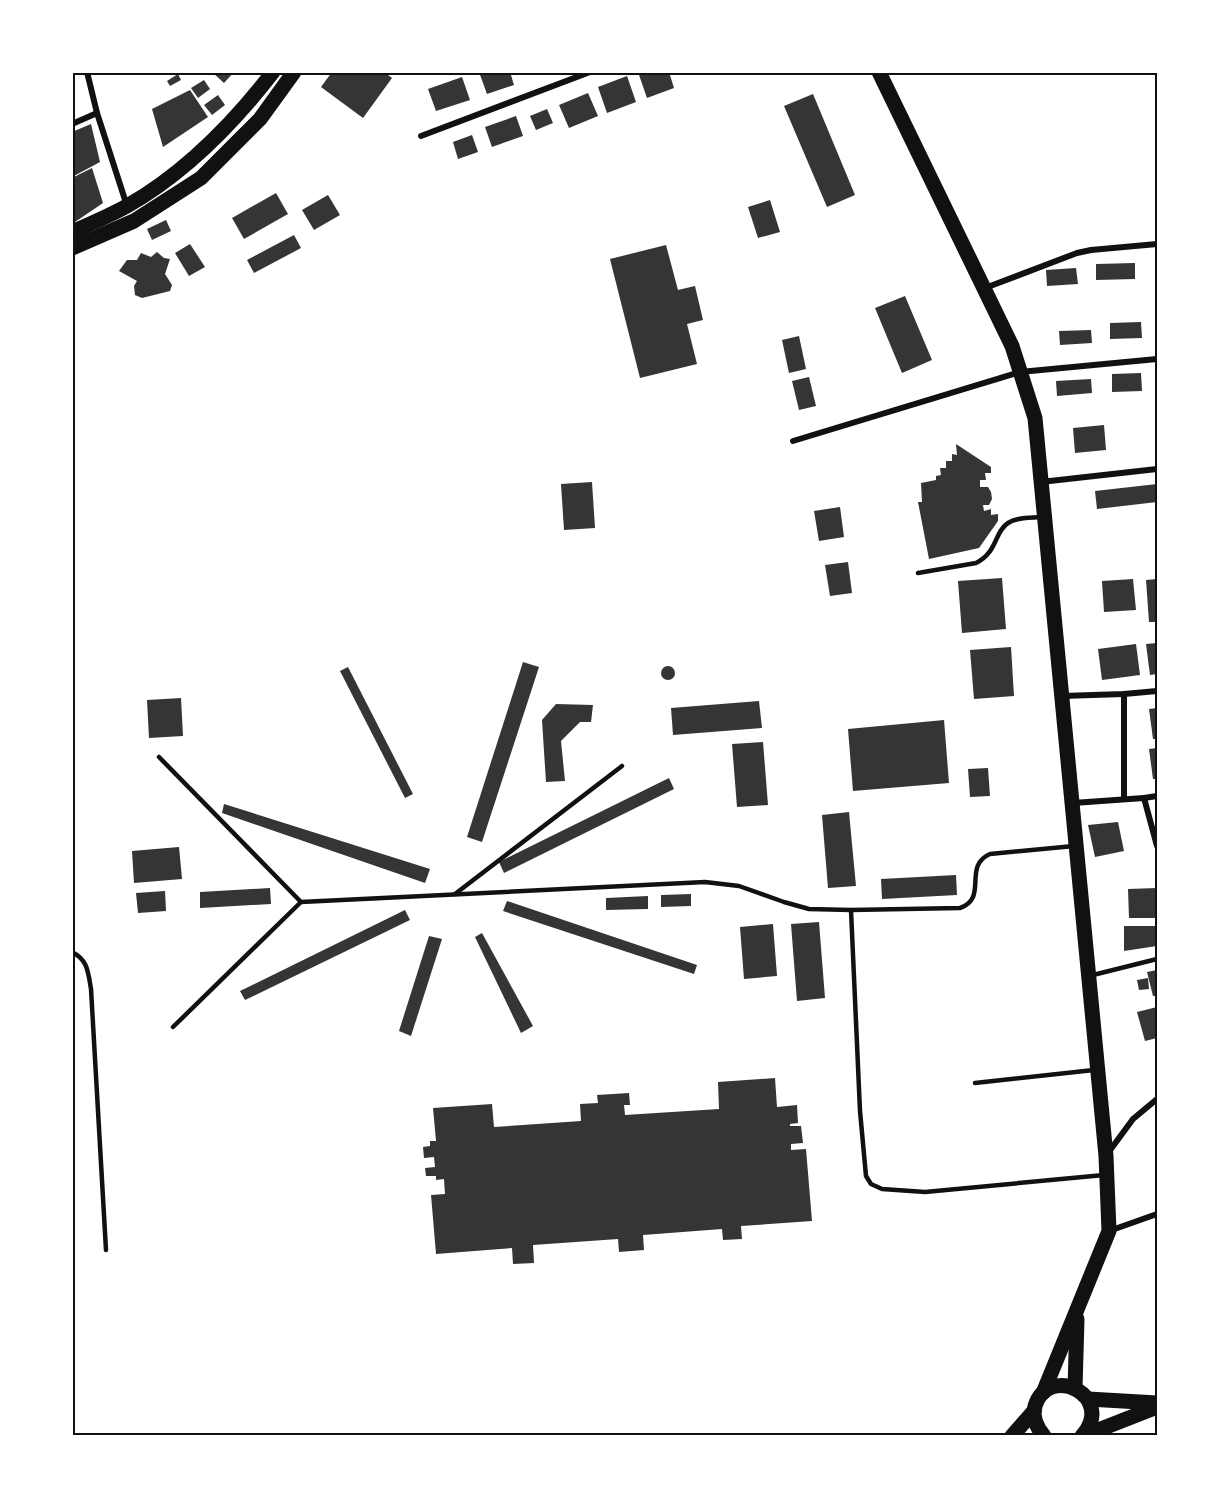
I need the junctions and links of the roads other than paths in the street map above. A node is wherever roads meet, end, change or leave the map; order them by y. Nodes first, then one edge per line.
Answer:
1 (87, 72) edge
2 (273, 72) edge
3 (294, 72) edge
4 (590, 72) edge
5 (879, 72) edge
6 (97, 113) junction
7 (72, 124) edge
8 (421, 136) dead end
9 (191, 162) junction
10 (201, 178) junction
11 (127, 206) junction
12 (134, 220) junction
13 (72, 232) edge
14 (1157, 244) edge
15 (72, 248) edge
16 (984, 288) junction
17 (1157, 359) edge
18 (1020, 372) junction
19 (792, 441) dead end
20 (1157, 469) edge
21 (1041, 482) junction
22 (1044, 516) junction
23 (918, 573) dead end
24 (1157, 691) edge
25 (1124, 694) junction
26 (1062, 696) junction
27 (159, 757) dead end
28 (622, 766) dead end
29 (1157, 796) edge
30 (1144, 798) junction
31 (1124, 799) junction
32 (1072, 803) junction
33 (1076, 846) junction
34 (1157, 846) edge
35 (454, 895) junction
36 (301, 902) junction
37 (851, 910) junction
38 (72, 952) edge
39 (1157, 959) edge
40 (1089, 976) junction
41 (173, 1027) dead end
42 (1097, 1070) junction
43 (975, 1083) dead end
44 (1157, 1099) edge
45 (1106, 1156) junction
46 (1106, 1175) junction
47 (1157, 1214) edge
48 (1108, 1231) junction
49 (106, 1250) dead end
50 (1077, 1307) junction
51 (1075, 1388) junction
52 (1043, 1393) junction
53 (1088, 1399) junction
54 (1157, 1405) edge
55 (1034, 1411) junction
56 (1012, 1436) edge
57 (1044, 1436) edge
58 (1083, 1436) edge

1 - 6 street
2 - 9 main road
3 - 10 main road
4 - 8 street
5 - 16 main road
6 - 7 street
6 - 11 street
9 - 10 main road
9 - 11 main road
10 - 12 main road
11 - 12 street
11 - 13 main road
12 - 15 main road
14 - 16 street
16 - 18 main road
17 - 18 street
18 - 19 street
18 - 21 main road
20 - 21 street
21 - 22 main road
22 - 23 lane
22 - 26 main road
24 - 25 street
25 - 26 street
25 - 31 street
26 - 32 main road
27 - 36 lane
28 - 35 lane
29 - 30 street
30 - 31 street
30 - 34 street
31 - 32 street
32 - 33 main road
33 - 37 lane
33 - 40 main road
35 - 36 lane
35 - 37 lane
36 - 41 lane
37 - 46 lane
38 - 49 lane
39 - 40 lane
40 - 42 main road
42 - 43 lane
42 - 45 main road
44 - 45 street
45 - 46 main road
46 - 48 main road
47 - 48 street
48 - 50 main road
50 - 51 main road
50 - 52 main road
51 - 52 main road
51 - 53 main road
52 - 55 main road
53 - 54 main road
53 - 58 main road
54 - 58 main road
55 - 56 main road
55 - 57 main road

